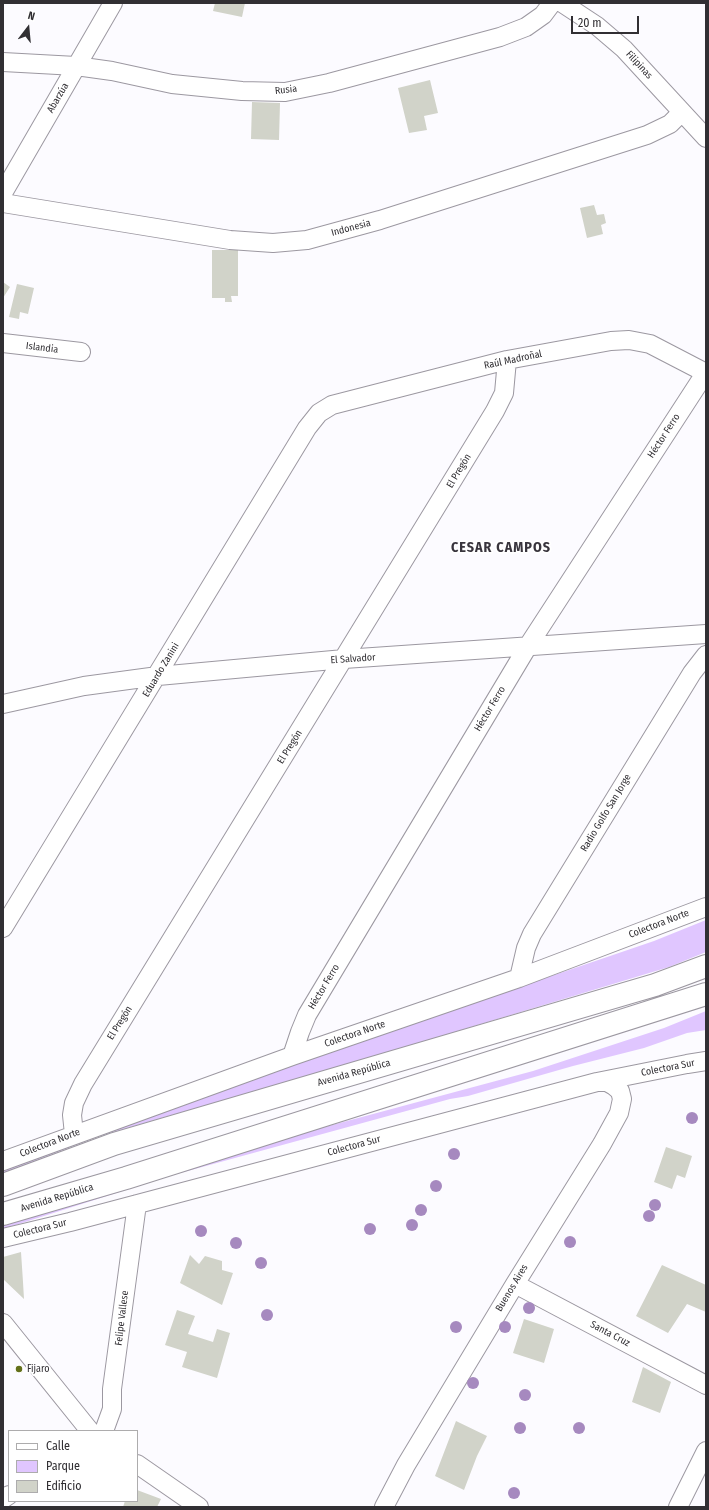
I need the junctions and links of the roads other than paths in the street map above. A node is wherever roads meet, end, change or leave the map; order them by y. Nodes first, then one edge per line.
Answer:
1 (113, 3) edge
2 (552, 3) edge
3 (562, 3) edge
4 (3, 62) edge
5 (76, 66) junction
6 (681, 113) junction
7 (706, 138) edge
8 (3, 193) edge
9 (3, 203) edge
10 (3, 343) edge
11 (81, 352) dead end
12 (507, 360) junction
13 (706, 372) edge
14 (319, 413) joint
15 (706, 634) edge
16 (528, 646) junction
17 (706, 655) edge
18 (344, 660) junction
19 (158, 676) junction
20 (3, 704) edge
21 (706, 907) edge
22 (3, 928) edge
23 (706, 966) edge
24 (519, 978) junction
25 (706, 994) edge
26 (292, 1056) junction
27 (706, 1061) edge
28 (597, 1082) junction
29 (74, 1134) junction
30 (3, 1161) edge
31 (3, 1185) edge
32 (136, 1204) junction
33 (3, 1214) edge
34 (3, 1238) edge
35 (515, 1284) junction
36 (3, 1323) edge
37 (706, 1385) edge
38 (89, 1430) edge
39 (104, 1430) edge
40 (706, 1451) edge
41 (138, 1465) edge
42 (199, 1507) edge
43 (384, 1507) edge
44 (678, 1507) edge

1 - 5 street, Abarzúa
2 - 5 street, Rusia
3 - 6 street, Filipinas
4 - 5 street, Rusia
5 - 8 street, Abarzúa
6 - 7 street, Filipinas
6 - 9 street, Indonesia
10 - 11 street, Islandia
12 - 13 street, Raúl Madroñal
12 - 14 street, Raúl Madroñal
12 - 18 street, El Pregón
13 - 16 street, Héctor Ferro
14 - 19 street, Eduardo Zanini
15 - 16 street, El Salvador
16 - 18 street, El Salvador
16 - 26 street, Héctor Ferro
17 - 24 street, Radio Golfo San Jorge
18 - 19 street, El Salvador
18 - 29 street, El Pregón
19 - 20 street, El Salvador
19 - 22 street, Eduardo Zanini
21 - 24 street, Colectora Norte
23 - 31 street, Avenida República
24 - 26 street, Colectora Norte
25 - 33 street, Avenida República
26 - 29 street, Colectora Norte
27 - 28 street, Colectora Sur
28 - 32 street, Colectora Sur
28 - 35 street, Buenos Aires
29 - 30 street, Colectora Norte
32 - 34 street, Colectora Sur
32 - 39 street, Felipe Vallese
35 - 37 street, Santa Cruz
35 - 43 street, Buenos Aires
36 - 38 street
40 - 44 street
41 - 42 street

